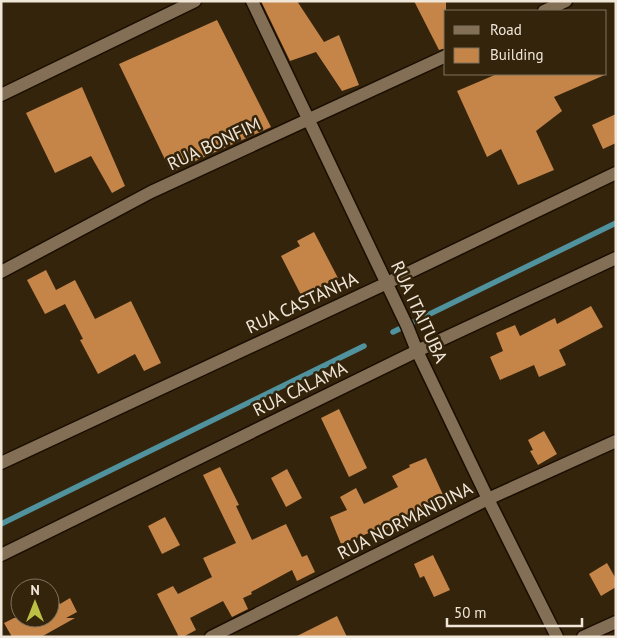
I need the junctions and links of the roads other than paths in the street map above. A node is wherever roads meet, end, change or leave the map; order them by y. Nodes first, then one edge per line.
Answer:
1 (195, 1) edge
2 (252, 1) edge
3 (566, 1) edge
4 (546, 10) edge
5 (444, 57) edge
6 (1, 95) edge
7 (308, 119) junction
8 (616, 173) edge
9 (616, 258) edge
10 (1, 272) edge
11 (387, 283) junction
12 (417, 351) junction
13 (616, 441) edge
14 (1, 463) edge
15 (488, 499) junction
16 (1, 555) edge
17 (616, 622) edge
18 (212, 637) edge
19 (556, 637) edge
20 (583, 637) edge

1 - 6 street
2 - 7 street, RUA ITAITUBA
3 - 4 street
5 - 7 street, RUA BONFIM
7 - 10 street, RUA BONFIM
7 - 11 street, RUA ITAITUBA
8 - 11 street, RUA CASTANHA
9 - 12 street, RUA CALAMA
11 - 12 street, RUA ITAITUBA
11 - 14 street, RUA CASTANHA
12 - 15 street, RUA ITAITUBA
12 - 16 street, RUA CALAMA
13 - 15 street, RUA NORMANDINA
15 - 18 street, RUA NORMANDINA
15 - 19 street, RUA ITAITUBA
17 - 20 street

